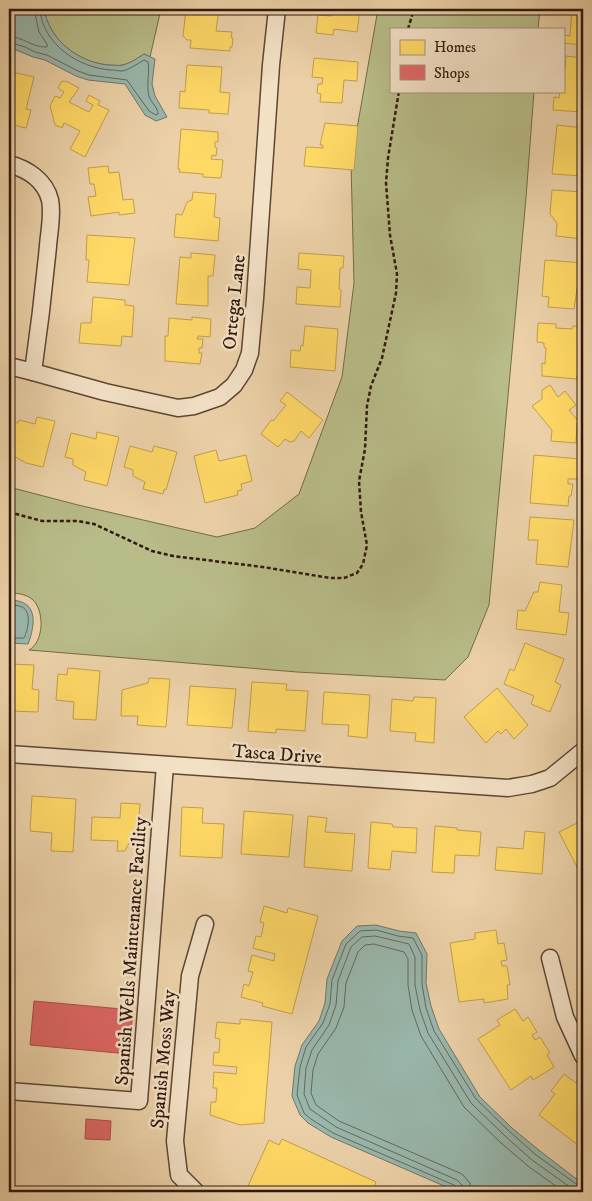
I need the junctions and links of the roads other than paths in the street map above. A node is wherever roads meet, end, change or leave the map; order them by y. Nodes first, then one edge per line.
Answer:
1 (277, 9) edge
2 (9, 164) edge
3 (9, 366) edge
4 (34, 372) junction
5 (583, 750) edge
6 (9, 754) edge
7 (165, 765) junction
8 (204, 924) dead end
9 (550, 958) dead end
10 (583, 1056) edge
11 (9, 1091) edge
12 (196, 1192) edge

1 - 4 street, Ortega Lane
2 - 4 street
3 - 4 street, Ortega Lane
5 - 7 street, Tasca Drive
6 - 7 street, Tasca Drive
7 - 11 street, Spanish Wells Maintenance Facility
8 - 12 street, Spanish Moss Way
9 - 10 street

